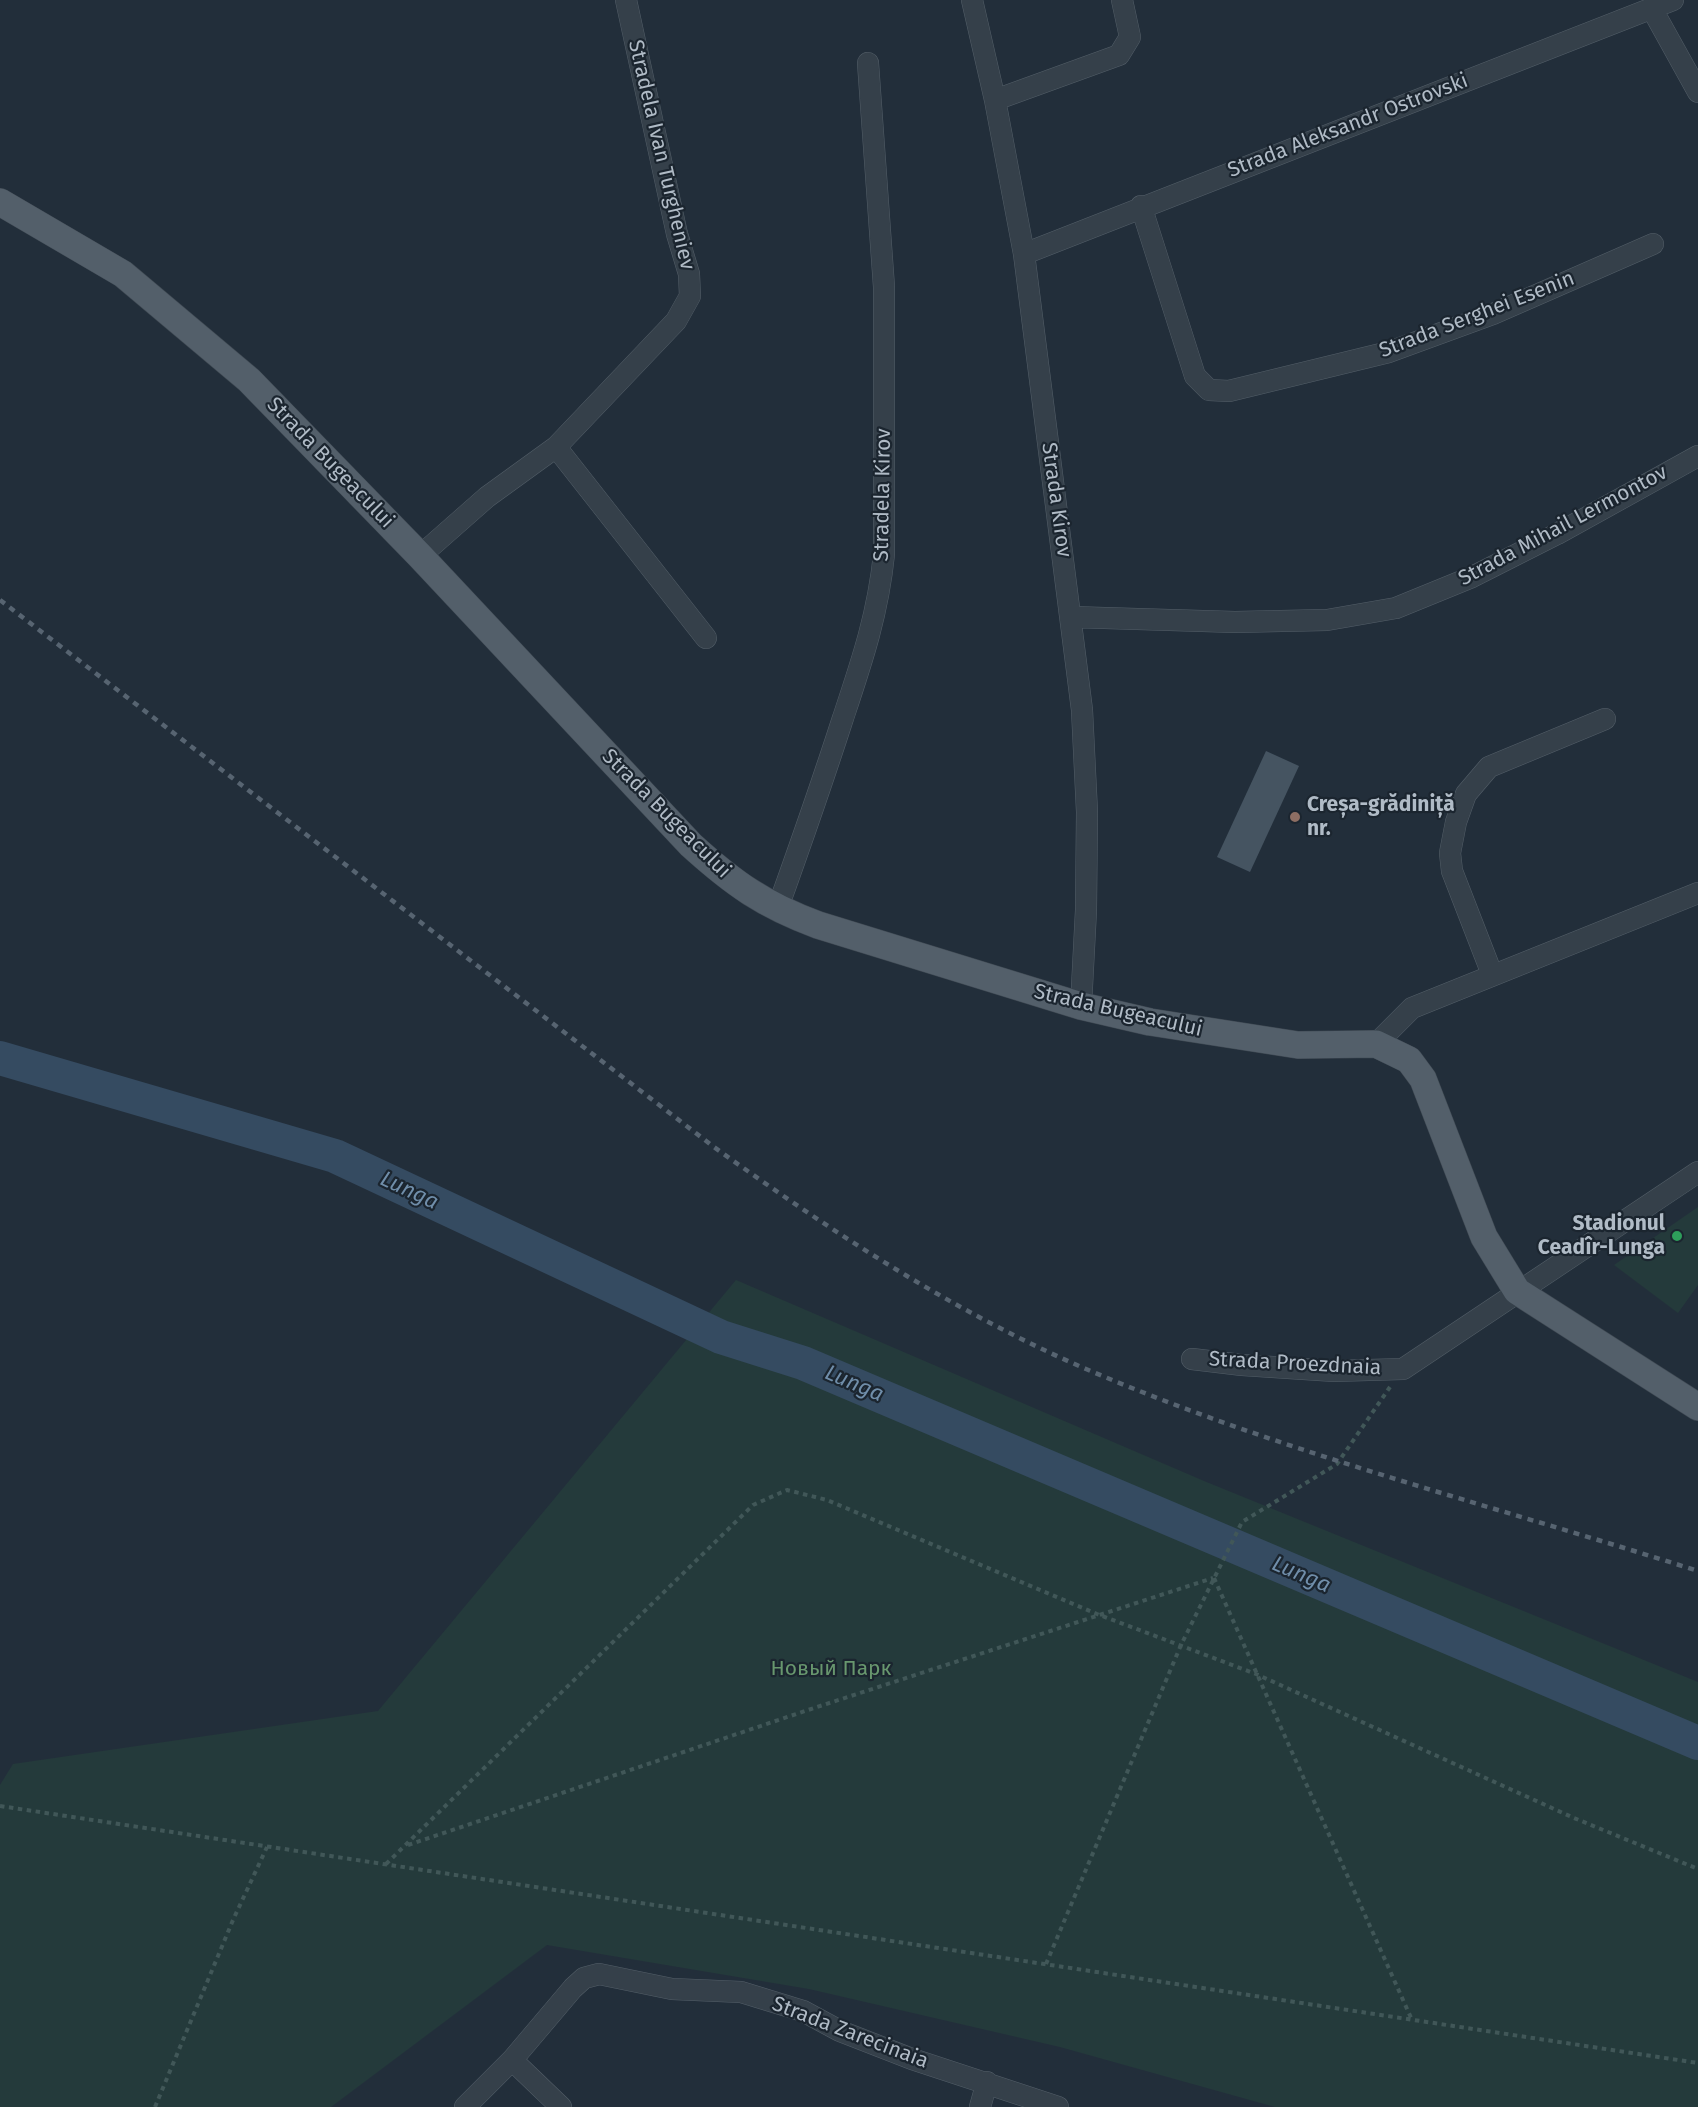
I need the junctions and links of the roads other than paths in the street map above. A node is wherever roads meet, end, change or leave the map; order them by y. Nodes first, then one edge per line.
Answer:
1 (626, 0) edge
2 (972, 0) edge
3 (1122, 0) edge
4 (1673, 0) edge
5 (1652, 9) junction
6 (868, 63) dead end
7 (1698, 92) edge
8 (995, 100) junction
9 (0, 202) edge
10 (1141, 206) junction
11 (1653, 244) dead end
12 (1024, 254) junction
13 (556, 447) junction
14 (1698, 456) edge
15 (420, 556) junction
16 (1072, 617) junction
17 (706, 638) dead end
18 (1605, 719) dead end
19 (1698, 893) edge
20 (777, 910) junction
21 (1492, 974) junction
22 (1081, 1006) junction
23 (1376, 1044) junction
24 (1698, 1172) edge
25 (1517, 1291) junction
26 (1192, 1359) dead end
27 (1698, 1407) edge
28 (512, 2060) junction
29 (987, 2082) junction
30 (465, 2107) edge
31 (561, 2107) edge
32 (980, 2107) edge
33 (1058, 2107) edge

1 - 13 street, Stradela Ivan Turgheniev
2 - 8 street, Strada Kirov
3 - 8 street
4 - 5 street, Strada Aleksandr Ostrovski
5 - 7 street
5 - 10 street, Strada Aleksandr Ostrovski
6 - 20 street, Stradela Kirov
8 - 12 street, Strada Kirov
9 - 15 main road, Strada Bugeacului
10 - 11 street, Strada Serghei Esenin
10 - 12 street, Strada Aleksandr Ostrovski
12 - 16 street, Strada Kirov
13 - 15 street, Stradela Ivan Turgheniev
13 - 17 street
14 - 16 street, Strada Mihail Lermontov
15 - 20 main road, Strada Bugeacului
16 - 22 street, Strada Kirov
18 - 21 street
19 - 21 street
20 - 22 main road, Strada Bugeacului
21 - 23 street
22 - 23 main road, Strada Bugeacului
23 - 25 main road
24 - 25 street, Strada Proezdnaia
25 - 26 street, Strada Proezdnaia
25 - 27 main road
28 - 29 street, Strada Zarecinaia
28 - 30 street
28 - 31 street
29 - 32 street
29 - 33 street, Strada Zarecinaia

